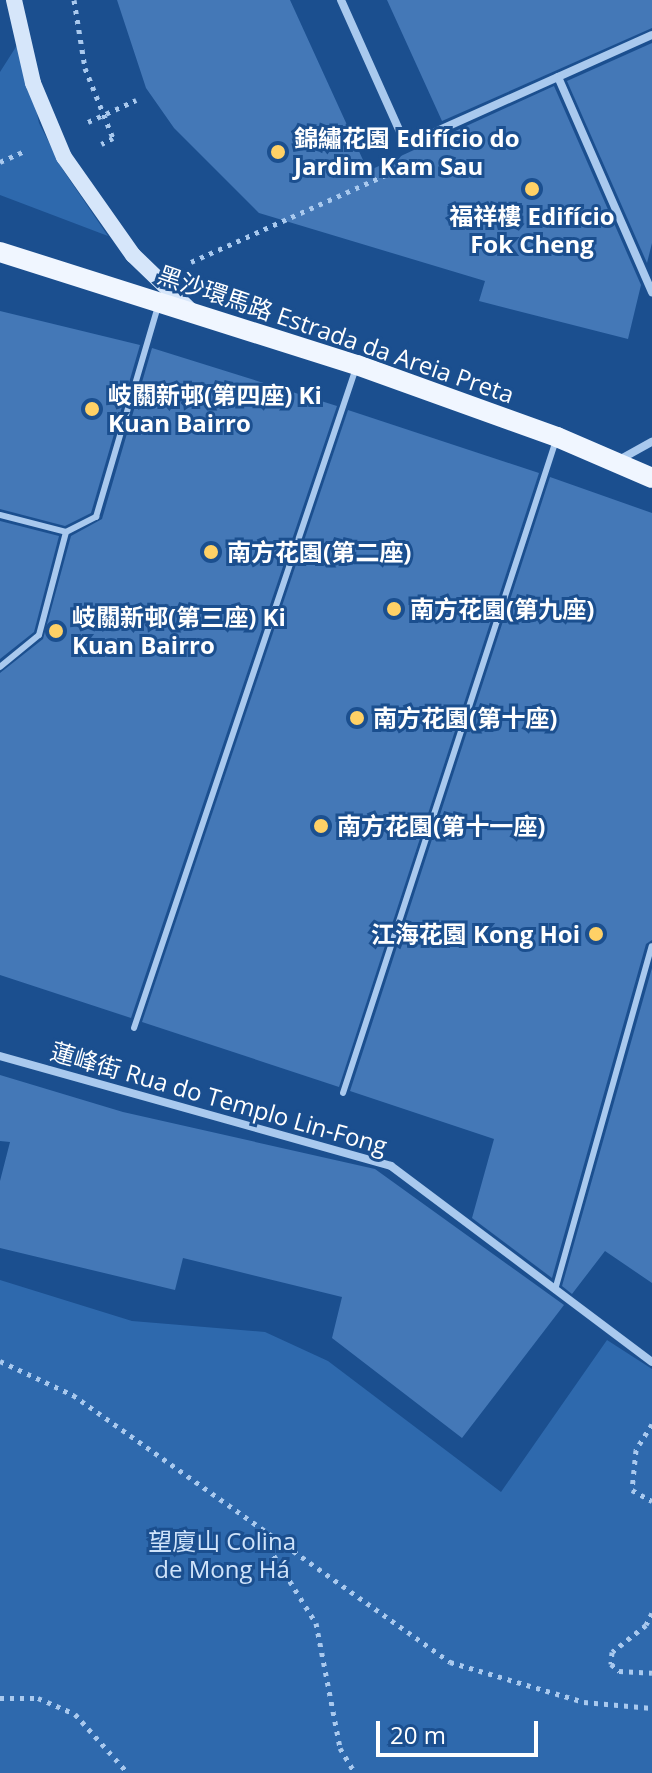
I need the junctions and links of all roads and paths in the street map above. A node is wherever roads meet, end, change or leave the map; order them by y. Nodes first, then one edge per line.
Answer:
1 (14, 0) edge
2 (74, 0) edge
3 (341, 0) edge
4 (652, 35) edge
5 (558, 77) junction
6 (113, 138) dead end
7 (406, 145) junction
8 (233, 243) dead end
9 (0, 252) edge
10 (652, 292) edge
11 (159, 302) junction
12 (192, 312) junction
13 (357, 365) junction
14 (557, 437) junction
15 (652, 442) edge
16 (615, 462) junction
17 (647, 475) edge
18 (0, 515) edge
19 (66, 532) junction
20 (0, 667) edge
21 (652, 946) edge
22 (134, 1028) dead end
23 (0, 1056) edge
24 (343, 1093) dead end
25 (555, 1290) junction
26 (0, 1361) edge
27 (652, 1362) edge
28 (652, 1424) edge
29 (652, 1501) edge
30 (255, 1526) junction
31 (652, 1613) edge
32 (652, 1673) edge
33 (0, 1698) edge
34 (652, 1708) edge
35 (128, 1773) edge
36 (355, 1773) edge

1 - 12 main road
2 - 6 path
3 - 7 street
4 - 5 street
5 - 7 street
5 - 10 street
7 - 8 path
9 - 11 main road, 黑沙環馬路 Estrada da Areia Preta
11 - 12 main road, 黑沙環馬路 Estrada da Areia Preta
11 - 19 lane
12 - 13 main road, 黑沙環馬路 Estrada da Areia Preta
13 - 14 main road, 黑沙環馬路 Estrada da Areia Preta
13 - 22 lane
14 - 16 main road, 黑沙環馬路 Estrada da Areia Preta
14 - 24 lane
15 - 16 street
16 - 17 main road, 黑沙環馬路 Estrada da Areia Preta
18 - 19 lane
19 - 20 lane
21 - 25 lane
23 - 25 street, 蓮峰街 Rua do Templo Lin-Fong
25 - 27 street, 蓮峰街 Rua do Templo Lin-Fong
26 - 30 path
28 - 29 path
30 - 34 path
30 - 36 path
31 - 32 path
33 - 35 path

